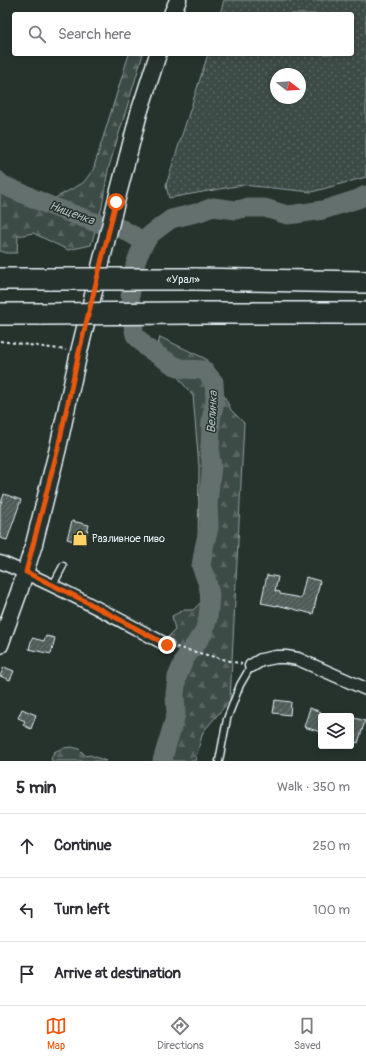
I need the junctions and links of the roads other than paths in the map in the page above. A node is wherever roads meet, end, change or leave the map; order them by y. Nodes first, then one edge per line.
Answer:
1 (178, 0) edge
2 (173, 12) edge
3 (157, 56) edge
4 (0, 279) edge
5 (366, 282) edge
6 (366, 313) edge
7 (0, 314) edge
8 (0, 562) edge
9 (63, 566) dead end
10 (26, 572) junction
11 (53, 585) junction
12 (0, 645) edge
13 (167, 645) road end
14 (251, 666) joint
15 (366, 689) edge
16 (219, 761) edge

1 - 2 street
3 - 10 street
4 - 5 highway, «Урал», bridge
6 - 7 highway, bridge
8 - 10 street
9 - 11 lane
10 - 11 street
10 - 12 street
11 - 13 street
14 - 15 street
14 - 16 lane

